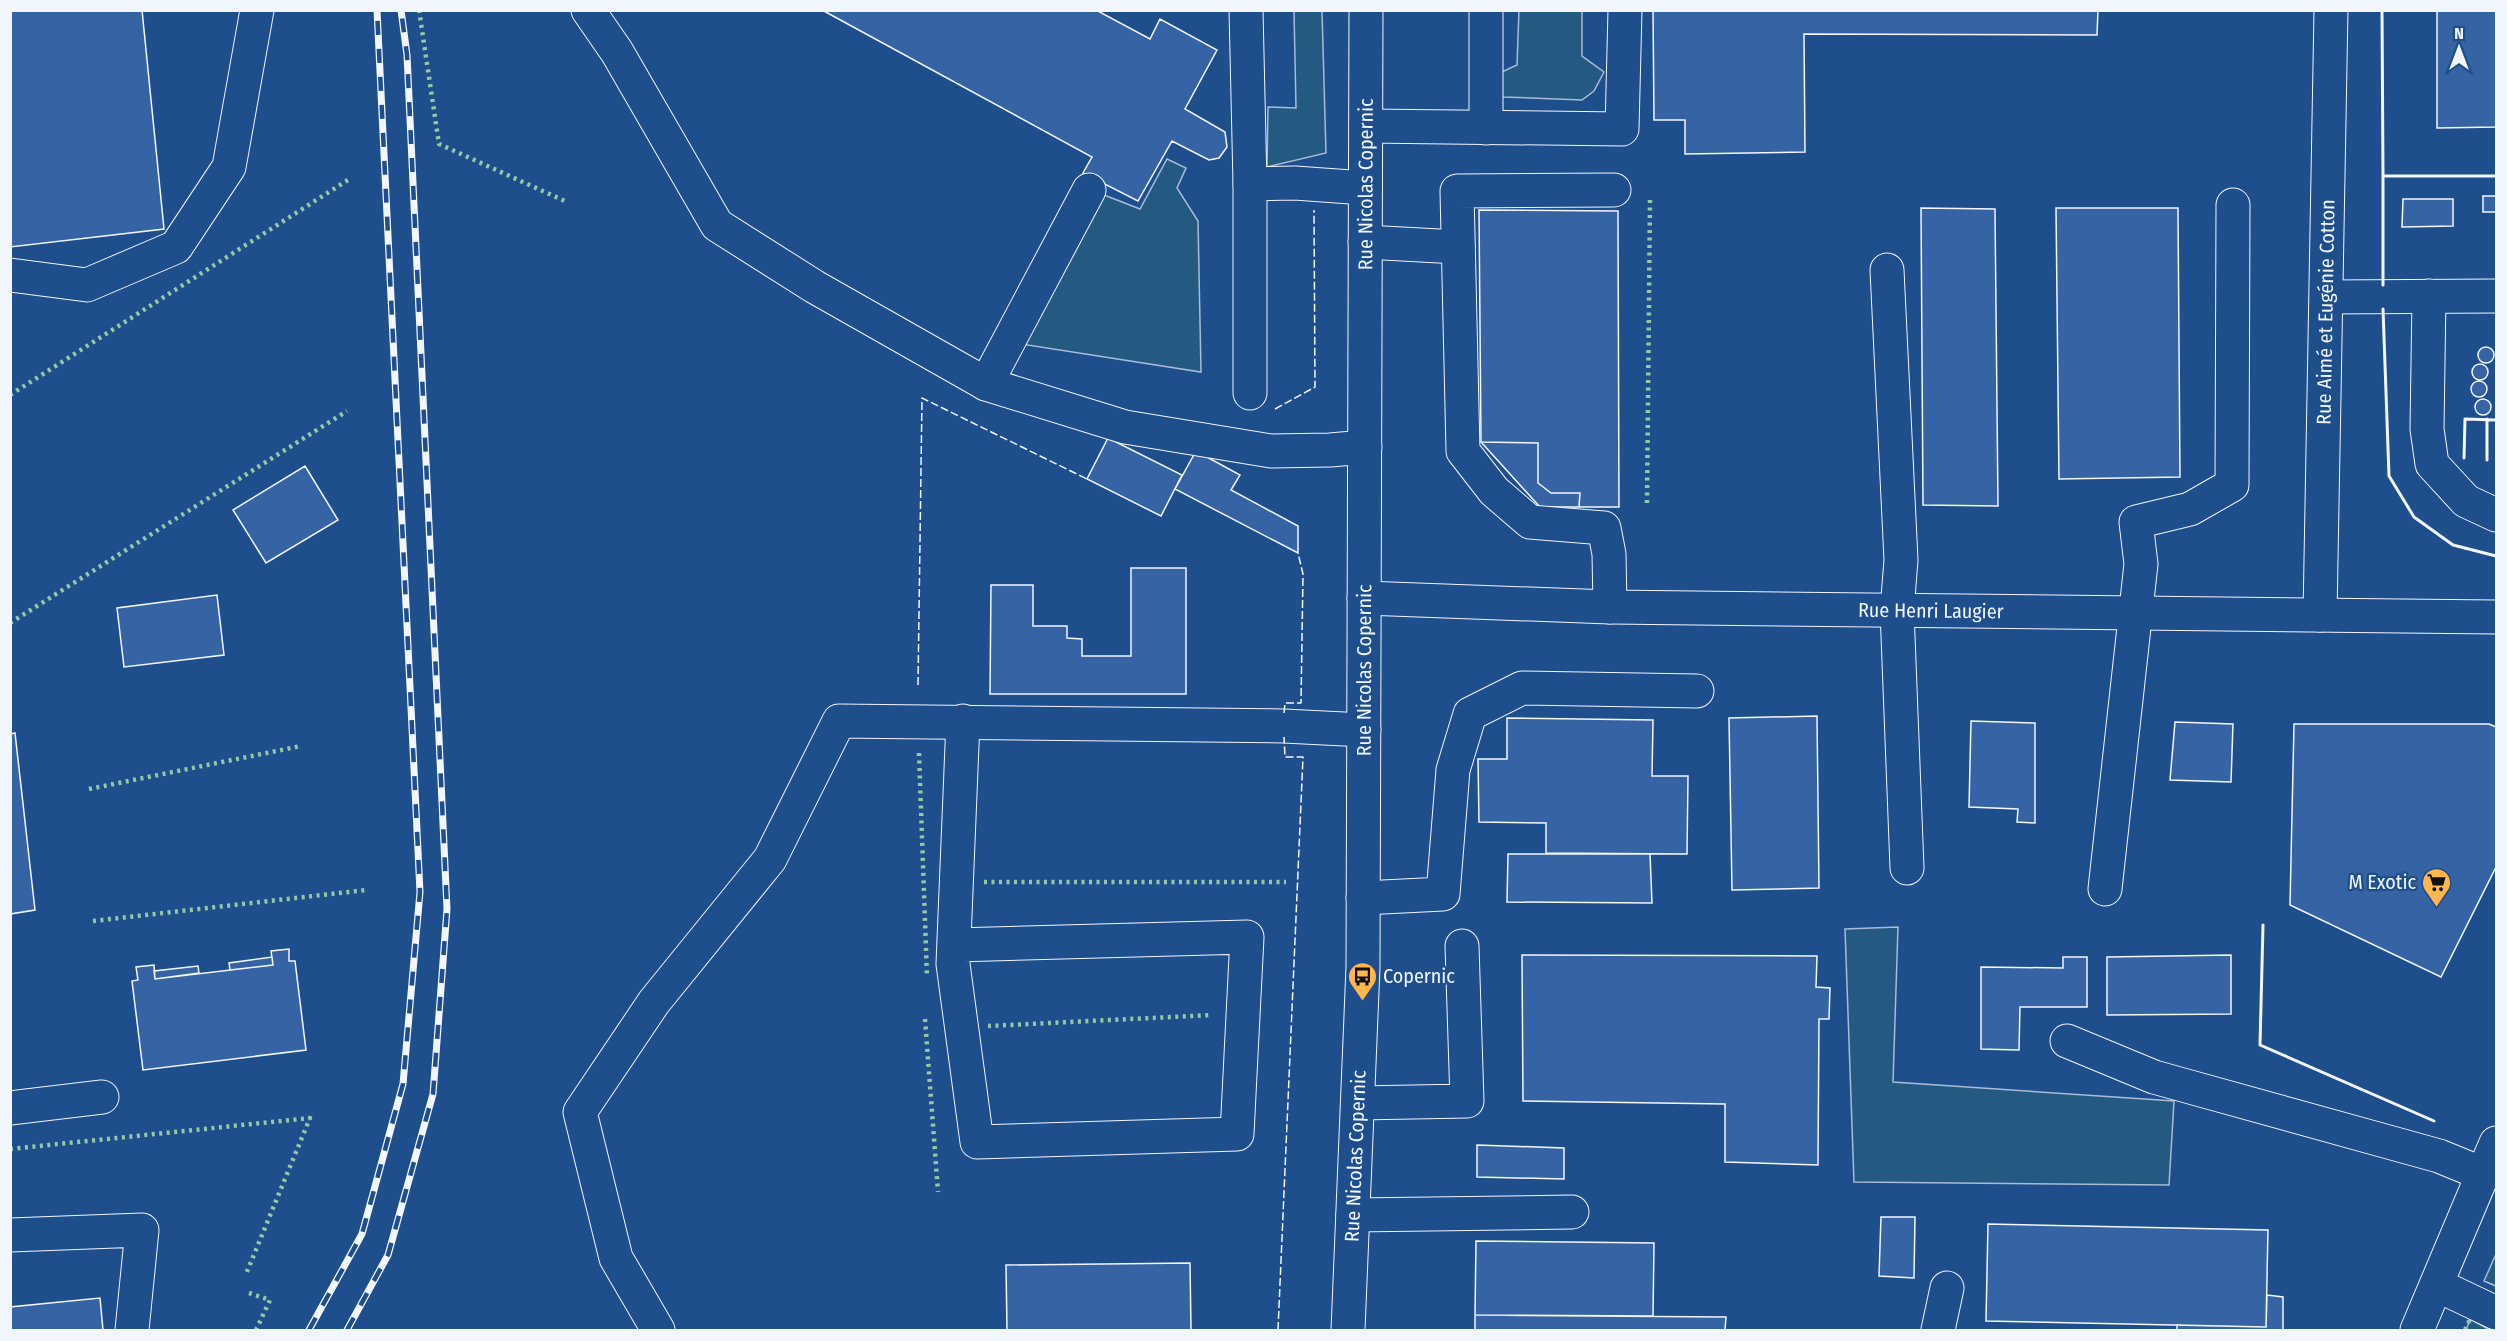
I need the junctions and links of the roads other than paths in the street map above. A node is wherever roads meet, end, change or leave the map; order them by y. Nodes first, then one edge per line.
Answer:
1 (257, 10) edge
2 (588, 10) edge
3 (1246, 10) edge
4 (1366, 10) edge
5 (1486, 10) edge
6 (1625, 10) edge
7 (2331, 10) edge
8 (1366, 126) junction
9 (1486, 128) junction
10 (1250, 184) junction
11 (1365, 188) junction
12 (1089, 190) dead end
13 (1614, 190) dead end
14 (2233, 205) dead end
15 (1365, 242) junction
16 (1458, 248) junction
17 (1887, 270) dead end
18 (10, 275) edge
19 (2429, 296) junction
20 (2496, 296) edge
21 (2327, 297) junction
22 (986, 384) junction
23 (1250, 393) dead end
24 (1365, 447) junction
25 (2496, 515) edge
26 (1364, 598) junction
27 (1610, 607) junction
28 (1897, 610) junction
29 (2136, 613) junction
30 (2320, 615) junction
31 (2496, 616) edge
32 (1697, 691) dead end
33 (963, 721) junction
34 (1364, 730) junction
35 (1907, 868) dead end
36 (2105, 889) dead end
37 (1363, 898) junction
38 (954, 945) junction
39 (1462, 946) dead end
40 (2067, 1041) dead end
41 (102, 1097) dead end
42 (1358, 1103) junction
43 (10, 1108) edge
44 (2496, 1143) edge
45 (2483, 1174) junction
46 (1572, 1212) dead end
47 (1353, 1215) junction
48 (10, 1235) edge
49 (2437, 1285) junction
50 (1947, 1288) dead end
51 (2496, 1313) edge
52 (132, 1330) edge
53 (658, 1330) edge
54 (1348, 1330) edge
55 (1938, 1330) edge
56 (2417, 1330) edge

1 - 18 street
2 - 22 street
3 - 10 street
4 - 8 street, Rue Nicolas Copernic
5 - 9 street
6 - 9 street
7 - 21 street, Rue Aimé et Eugénie Cotton
8 - 9 street
8 - 11 street, Rue Nicolas Copernic
10 - 11 street
10 - 23 street
11 - 15 street, Rue Nicolas Copernic
12 - 22 street
13 - 16 street
14 - 29 street
15 - 16 street
15 - 24 street, Rue Nicolas Copernic
16 - 27 street
17 - 28 street
19 - 20 street
19 - 21 street
19 - 25 street
21 - 30 street, Rue Aimé et Eugénie Cotton
22 - 24 street
24 - 26 street, Rue Nicolas Copernic
26 - 27 street, Rue Henri Laugier
26 - 34 street, Rue Nicolas Copernic
27 - 28 street, Rue Henri Laugier
28 - 29 street, Rue Henri Laugier
28 - 35 street
29 - 30 street, Rue Henri Laugier
29 - 36 street
30 - 31 street, Rue Henri Laugier
32 - 37 street
33 - 34 street
33 - 38 street
33 - 53 street
34 - 37 street, Rue Nicolas Copernic
37 - 42 street, Rue Nicolas Copernic
38 - 38 street
39 - 42 street
40 - 45 street
41 - 43 street
42 - 47 street, Rue Nicolas Copernic
44 - 45 street
45 - 49 street
46 - 47 street
47 - 54 street, Rue Nicolas Copernic
48 - 52 street
49 - 51 street
49 - 56 street
50 - 55 street

